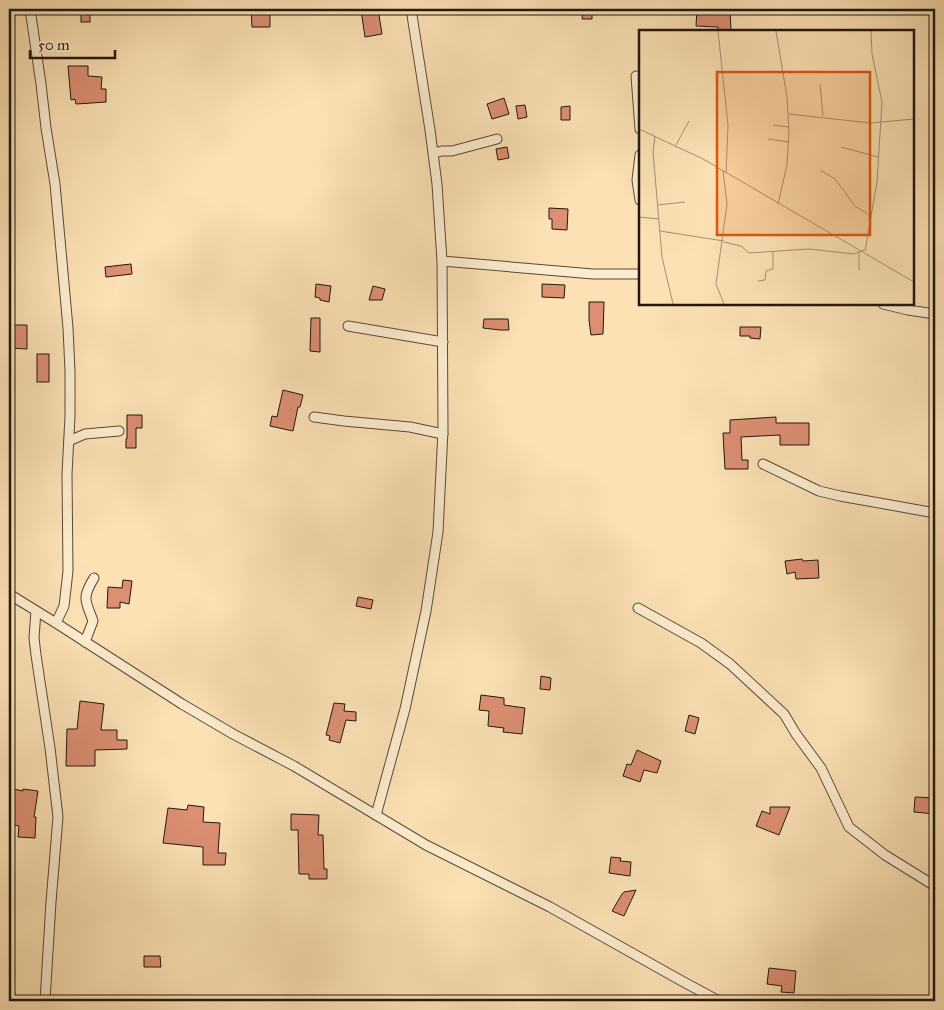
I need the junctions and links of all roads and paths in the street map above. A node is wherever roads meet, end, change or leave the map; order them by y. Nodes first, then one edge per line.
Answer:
1 (30, 9) edge
2 (411, 9) edge
3 (636, 76) dead end
4 (639, 116) edge
5 (497, 139) dead end
6 (434, 153) junction
7 (639, 163) edge
8 (639, 193) edge
9 (442, 261) junction
10 (639, 274) edge
11 (887, 305) edge
12 (935, 314) edge
13 (348, 326) dead end
14 (442, 342) junction
15 (314, 417) dead end
16 (119, 431) dead end
17 (443, 434) junction
18 (69, 441) junction
19 (763, 464) dead end
20 (935, 513) edge
21 (94, 578) dead end
22 (9, 594) edge
23 (638, 608) dead end
24 (36, 611) junction
25 (56, 623) junction
26 (85, 642) junction
27 (376, 815) junction
28 (935, 886) edge
29 (935, 987) edge
30 (44, 1001) edge
31 (719, 1001) edge
32 (934, 1001) edge

1 - 18 street
2 - 6 street
3 - 4 street
5 - 6 street
6 - 9 street
7 - 8 street
9 - 10 street
9 - 14 street
11 - 12 street
13 - 14 street
14 - 17 street
15 - 17 street
16 - 18 street
17 - 27 street
18 - 25 street
19 - 20 street
21 - 26 street
22 - 24 street
23 - 28 street
24 - 25 street
24 - 30 street
25 - 26 street
26 - 27 street
27 - 31 street
29 - 32 street

